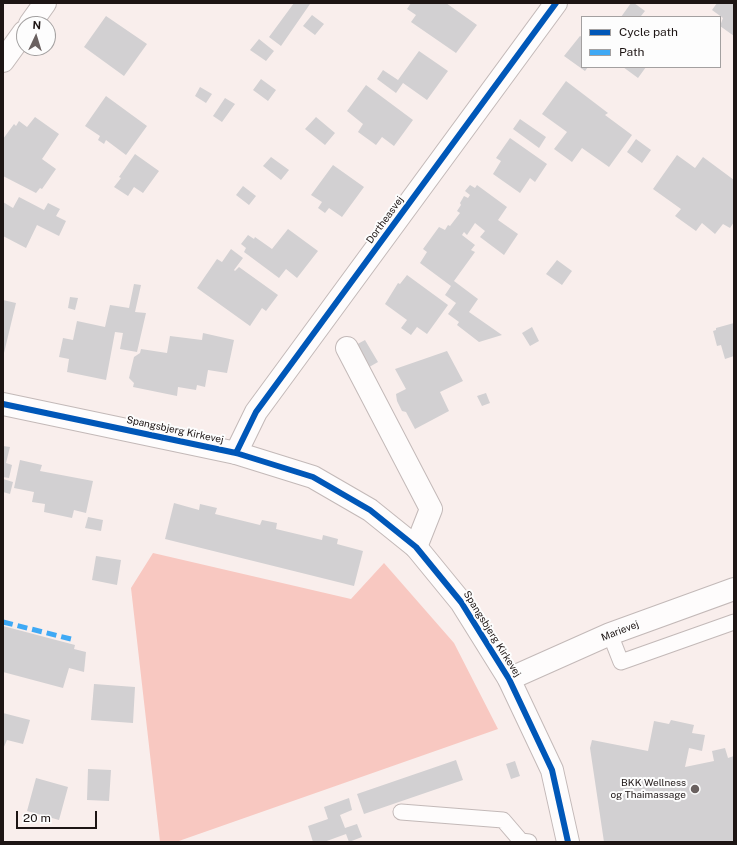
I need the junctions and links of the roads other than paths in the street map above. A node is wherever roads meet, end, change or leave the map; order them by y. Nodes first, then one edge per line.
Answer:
1 (45, 3) edge
2 (556, 3) edge
3 (36, 16) edge
4 (16, 43) edge
5 (3, 61) edge
6 (347, 348) dead end
7 (3, 404) edge
8 (236, 453) junction
9 (416, 547) junction
10 (733, 592) edge
11 (734, 622) edge
12 (610, 634) junction
13 (509, 679) junction
14 (401, 812) dead end
15 (528, 842) edge
16 (568, 842) edge

1 - 3 street
2 - 8 street, Dortheasvej
4 - 5 street
6 - 9 street
7 - 8 street, Spangsbjerg Kirkevej
8 - 9 street, Spangsbjerg Kirkevej
9 - 13 street, Spangsbjerg Kirkevej
10 - 12 street, Marievej
11 - 12 lane
12 - 13 street, Marievej
13 - 16 street, Spangsbjerg Kirkevej
14 - 15 lane

